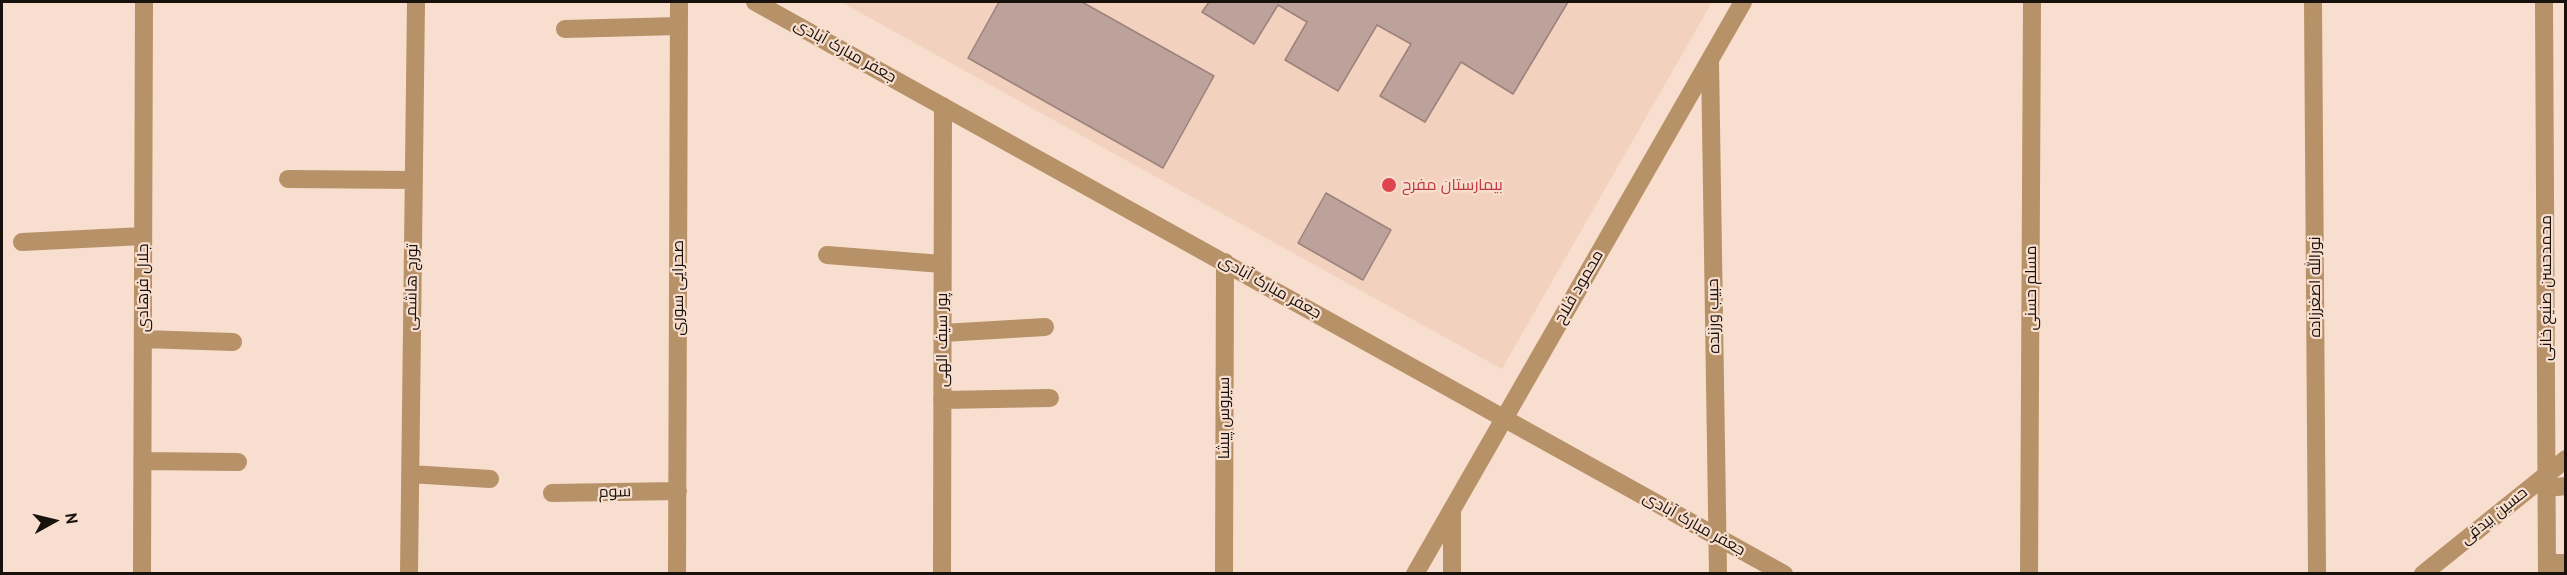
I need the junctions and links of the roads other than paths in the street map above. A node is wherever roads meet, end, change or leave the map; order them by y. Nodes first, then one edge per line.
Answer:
1 (144, 2) edge
2 (416, 2) edge
3 (679, 2) edge
4 (755, 2) edge
5 (1743, 2) edge
6 (2032, 2) edge
7 (2313, 2) edge
8 (2544, 2) edge
9 (679, 26) junction
10 (565, 29) dead end
11 (1710, 59) junction
12 (943, 106) junction
13 (288, 179) dead end
14 (414, 180) junction
15 (143, 236) junction
16 (22, 242) dead end
17 (827, 255) dead end
18 (1225, 262) junction
19 (942, 264) junction
20 (1045, 327) dead end
21 (943, 333) junction
22 (143, 339) junction
23 (233, 342) dead end
24 (1050, 398) dead end
25 (942, 400) junction
26 (1505, 416) junction
27 (2565, 459) edge
28 (143, 461) junction
29 (238, 462) dead end
30 (410, 474) junction
31 (490, 479) dead end
32 (2547, 481) junction
33 (2565, 486) edge
34 (678, 491) junction
35 (552, 493) dead end
36 (1452, 509) junction
37 (1717, 538) junction
38 (2565, 563) edge
39 (2547, 568) edge
40 (142, 573) edge
41 (409, 573) edge
42 (677, 573) edge
43 (942, 573) edge
44 (1224, 573) edge
45 (1415, 573) edge
46 (1452, 573) edge
47 (1718, 573) edge
48 (1784, 573) edge
49 (2029, 573) edge
50 (2317, 573) edge
51 (2423, 573) edge

1 - 15 street, جلال فرهادی
2 - 14 street, تورج هاشمی
3 - 9 street, صحرایی سوری
4 - 12 street, جعفر مبارک آبادی
5 - 11 street, محمود فلاح
6 - 49 street, مسلم حسنی
7 - 50 street, نورالله اصغرزاده
8 - 32 street, محمدحسن صنیع خانی
9 - 10 street
9 - 34 street, صحرایی سوری
11 - 26 street, محمود فلاح
11 - 37 street, حبیب ورزنده
12 - 18 street, جعفر مبارک آبادی
12 - 19 street, پور سیف الهی
13 - 14 street
14 - 30 street, تورج هاشمی
15 - 16 street
15 - 22 street, جلال فرهادی
17 - 19 street
18 - 26 street, جعفر مبارک آبادی
18 - 44 street, سیروس پیشا
19 - 21 street, پور سیف الهی
20 - 21 street
21 - 25 street, پور سیف الهی
22 - 23 street
22 - 28 street, جلال فرهادی
24 - 25 street
25 - 43 street, پور سیف الهی
26 - 36 street, محمود فلاح
26 - 37 street, جعفر مبارک آبادی
27 - 32 street, حسین بیدقی
28 - 29 street
28 - 40 street, جلال فرهادی
30 - 31 street
30 - 41 street, تورج هاشمی
32 - 33 street
32 - 39 street, محمدحسن صنیع خانی
32 - 51 street, حسین بیدقی
34 - 35 street, سوم
34 - 42 street, صحرایی سوری
36 - 45 street, محمود فلاح
36 - 46 street
37 - 47 street, حبیب ورزنده
37 - 48 street, جعفر مبارک آبادی
38 - 39 street

